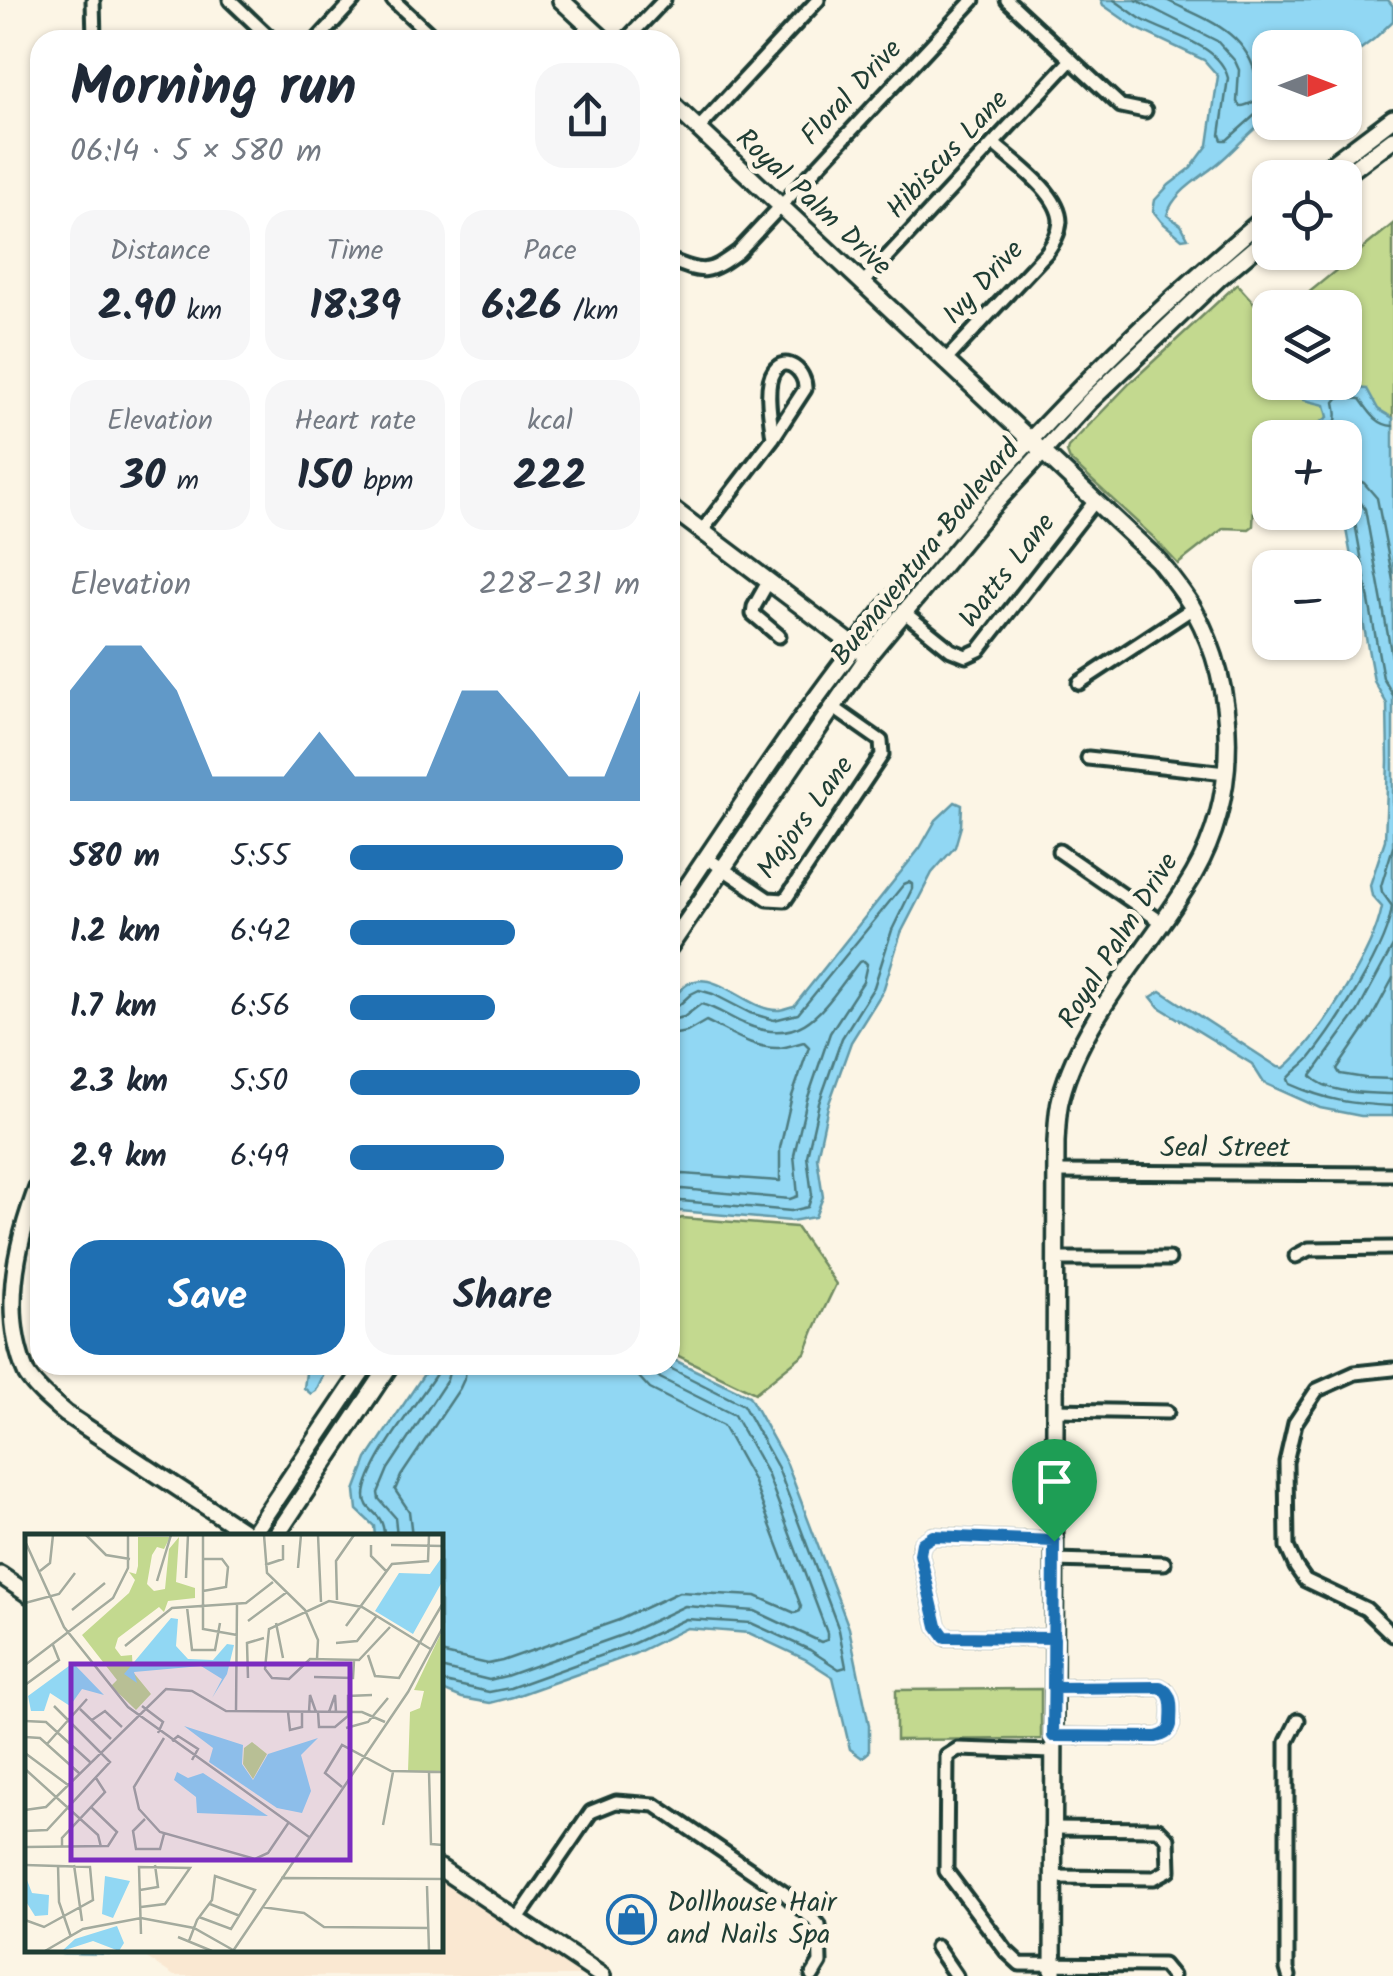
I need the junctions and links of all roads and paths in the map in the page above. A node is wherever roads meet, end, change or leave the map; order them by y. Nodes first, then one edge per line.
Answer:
1 (94, 0) edge
2 (230, 0) edge
3 (354, 0) edge
4 (393, 0) edge
5 (561, 0) edge
6 (664, 0) edge
7 (818, 0) edge
8 (973, 0) edge
9 (1007, 0) edge
10 (94, 30) edge
11 (262, 30) edge
12 (326, 30) edge
13 (425, 30) edge
14 (593, 30) edge
15 (636, 30) edge
16 (1070, 60) junction
17 (1145, 110) dead end
18 (680, 112) edge
19 (1393, 118) edge
20 (698, 129) junction
21 (1393, 139) edge
22 (994, 144) junction
23 (1337, 160) edge
24 (1362, 162) edge
25 (780, 206) junction
26 (1252, 229) edge
27 (1252, 250) edge
28 (680, 264) edge
29 (862, 284) junction
30 (944, 361) junction
31 (773, 438) junction
32 (1029, 440) junction
33 (1042, 452) junction
34 (1095, 501) junction
35 (680, 515) edge
36 (702, 532) junction
37 (768, 582) junction
38 (1193, 608) junction
39 (905, 613) junction
40 (779, 636) dead end
41 (861, 651) junction
42 (1079, 683) dead end
43 (834, 708) junction
44 (1088, 758) dead end
45 (1226, 774) junction
46 (1059, 851) dead end
47 (707, 858) junction
48 (722, 868) junction
49 (693, 878) junction
50 (709, 888) junction
51 (680, 897) edge
52 (1163, 923) junction
53 (680, 931) edge
54 (1056, 1172) junction
55 (1393, 1174) edge
56 (30, 1206) edge
57 (1393, 1248) edge
58 (1296, 1256) dead end
59 (1055, 1259) junction
60 (1168, 1259) dead end
61 (1393, 1368) edge
62 (359, 1375) edge
63 (383, 1375) edge
64 (1054, 1410) junction
65 (1168, 1412) dead end
66 (248, 1534) edge
67 (252, 1534) edge
68 (277, 1534) edge
69 (1054, 1541) junction
70 (1054, 1560) junction
71 (1164, 1563) dead end
72 (0, 1575) edge
73 (25, 1592) edge
74 (1393, 1635) edge
75 (1054, 1638) junction
76 (1053, 1688) junction
77 (1298, 1720) dead end
78 (1053, 1744) junction
79 (1052, 1828) junction
80 (442, 1869) edge
81 (1052, 1877) junction
82 (518, 1920) junction
83 (936, 1948) dead end
84 (1053, 1970) edge
85 (602, 1976) edge
86 (812, 1976) edge
87 (956, 1976) edge
88 (1172, 1976) edge
89 (1289, 1976) edge

1 - 10 street
2 - 11 street
3 - 12 street
4 - 13 street
5 - 14 street
6 - 15 street
7 - 20 street
8 - 25 street, Floral Drive
9 - 16 street
16 - 17 street
16 - 22 street, Hibiscus Lane
18 - 20 street, Royal Palm Drive
19 - 23 street
20 - 25 street, Royal Palm Drive
21 - 24 street
22 - 29 street, Hibiscus Lane
22 - 30 street, Ivy Drive
25 - 28 street, Floral Drive
25 - 29 street, Royal Palm Drive
26 - 32 street, Buenaventura Boulevard
27 - 33 street, Buenaventura Boulevard
29 - 30 street, Royal Palm Drive
30 - 32 street, Royal Palm Drive
31 - 31 street
31 - 36 street
32 - 33 street, Royal Palm Drive
32 - 41 street, Buenaventura Boulevard
33 - 34 street, Royal Palm Drive
33 - 39 street, Buenaventura Boulevard
34 - 38 street, Royal Palm Drive
34 - 39 street, Watts Lane
35 - 36 street
36 - 37 street
37 - 40 street
37 - 41 street
38 - 42 street
38 - 45 street, Royal Palm Drive
39 - 41 street, Buenaventura Boulevard
41 - 43 street, Buenaventura Boulevard
41 - 47 street, Buenaventura Boulevard
43 - 48 street, Buenaventura Boulevard
43 - 48 street, Majors Lane
44 - 45 street
45 - 52 street, Royal Palm Drive
46 - 52 street
47 - 48 street, Majors Lane
47 - 49 street, Buenaventura Boulevard
48 - 50 street, Buenaventura Boulevard
49 - 50 street
49 - 51 street, Buenaventura Boulevard
50 - 53 street, Buenaventura Boulevard
52 - 54 street, Royal Palm Drive
54 - 55 street, Seal Street
54 - 59 street, Royal Palm Drive
56 - 66 street
57 - 58 street
59 - 60 street
59 - 64 street, Royal Palm Drive
61 - 74 street
62 - 67 street
63 - 68 street
64 - 65 street
64 - 69 street, Royal Palm Drive
69 - 70 street, Royal Palm Drive
69 - 75 street
70 - 71 street
70 - 75 street, Royal Palm Drive
72 - 73 street
75 - 76 street, Royal Palm Drive
76 - 78 street, Royal Palm Drive
76 - 78 street
77 - 89 street
78 - 79 street, Royal Palm Drive
78 - 84 street
79 - 81 street, Royal Palm Drive
79 - 81 street
80 - 82 street
81 - 84 street, Royal Palm Drive
82 - 85 street
82 - 86 street
83 - 87 street
84 - 88 street

